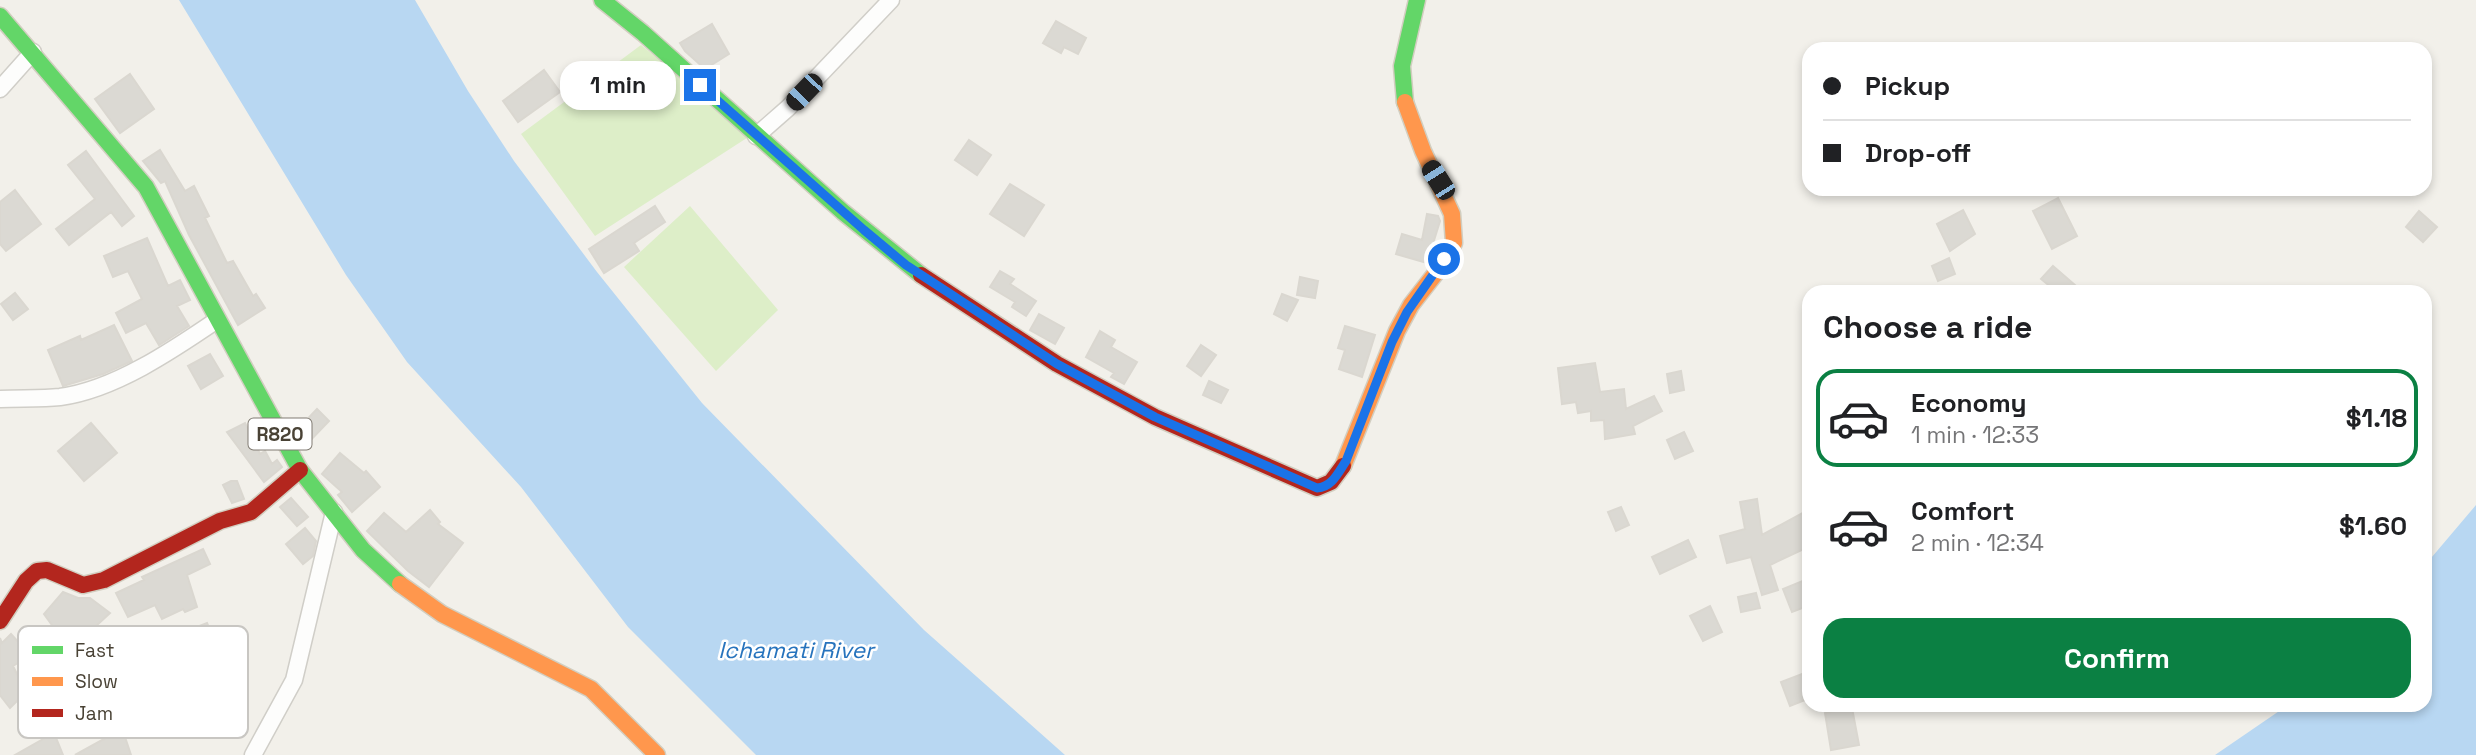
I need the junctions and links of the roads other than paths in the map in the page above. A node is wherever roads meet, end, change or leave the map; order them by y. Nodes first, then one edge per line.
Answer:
1 (601, 0) edge
2 (891, 0) edge
3 (1417, 0) edge
4 (0, 16) edge
5 (33, 52) junction
6 (0, 89) edge
7 (756, 136) junction
8 (217, 320) junction
9 (0, 399) edge
10 (300, 470) junction
11 (334, 512) junction
12 (0, 621) edge
13 (253, 755) edge
14 (657, 755) edge

1 - 7 street
2 - 7 street
3 - 7 street
4 - 5 street, R820
5 - 6 street
5 - 8 street, R820
8 - 9 street
8 - 10 street, R820
10 - 11 street, R820
10 - 12 street
11 - 13 street
11 - 14 street, R820

